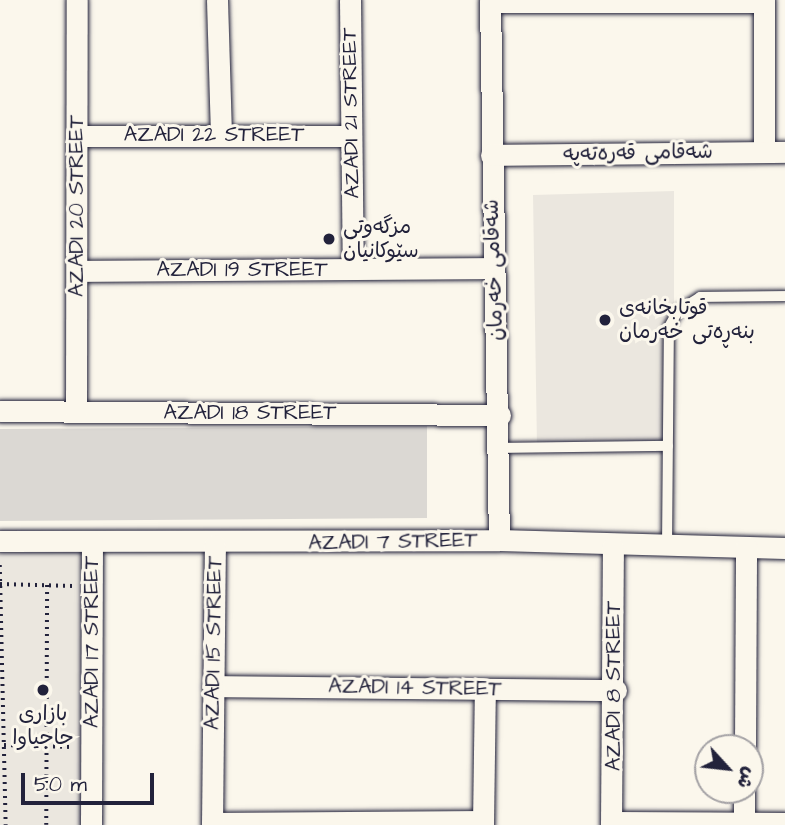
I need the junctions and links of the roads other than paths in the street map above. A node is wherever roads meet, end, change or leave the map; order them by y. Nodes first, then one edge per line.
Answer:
1 (77, 0) edge
2 (217, 0) edge
3 (350, 0) edge
4 (490, 1) edge
5 (764, 1) edge
6 (220, 133) junction
7 (77, 136) junction
8 (351, 136) junction
9 (774, 152) edge
10 (491, 155) junction
11 (492, 268) junction
12 (352, 269) junction
13 (76, 271) junction
14 (785, 296) edge
15 (0, 411) edge
16 (76, 412) junction
17 (500, 415) junction
18 (668, 446) junction
19 (499, 448) junction
20 (499, 540) junction
21 (0, 541) edge
22 (92, 542) junction
23 (215, 545) junction
24 (613, 547) junction
25 (667, 547) junction
26 (746, 547) junction
27 (785, 548) edge
28 (213, 686) junction
29 (485, 689) junction
30 (616, 690) junction
31 (744, 734) edge
32 (744, 804) edge
33 (483, 823) edge
34 (785, 823) edge
35 (212, 824) edge
36 (611, 824) edge
37 (744, 824) edge
38 (91, 825) edge

1 - 7 street, AZADI 20 STREET
2 - 6 street
3 - 8 street, AZADI 21 STREET
4 - 5 street
4 - 10 street, شەقامی خەرمان
5 - 9 street
6 - 7 street, AZADI 22 STREET
6 - 8 street, AZADI 22 STREET
7 - 13 street, AZADI 20 STREET
8 - 12 street, AZADI 21 STREET
9 - 10 street, شەقامی قەرەتەپە
10 - 11 street, شەقامی خەرمان
11 - 12 street, AZADI 19 STREET
11 - 17 street, شەقامی خەرمان
12 - 13 street, AZADI 19 STREET
13 - 16 street, AZADI 20 STREET
14 - 18 lane
15 - 16 street, AZADI 18 STREET
16 - 17 street, AZADI 18 STREET
17 - 19 street, شەقامی خەرمان
18 - 19 lane
18 - 25 lane
19 - 20 street, شەقامی خەرمان
20 - 23 street, AZADI 7 STREET
20 - 24 street, AZADI 7 STREET
21 - 22 street, AZADI 7 STREET
22 - 23 street, AZADI 7 STREET
22 - 38 street, AZADI 17 STREET
23 - 28 street, AZADI 15 STREET
24 - 25 street, AZADI 7 STREET
24 - 30 street, AZADI 8 STREET
25 - 26 street, AZADI 7 STREET
26 - 27 street, AZADI 7 STREET
26 - 31 street
28 - 29 street, AZADI 14 STREET
28 - 35 street, AZADI 15 STREET
29 - 30 street, AZADI 14 STREET
29 - 33 street
30 - 36 street, AZADI 8 STREET
32 - 37 street
33 - 35 street
34 - 37 street
36 - 37 street

